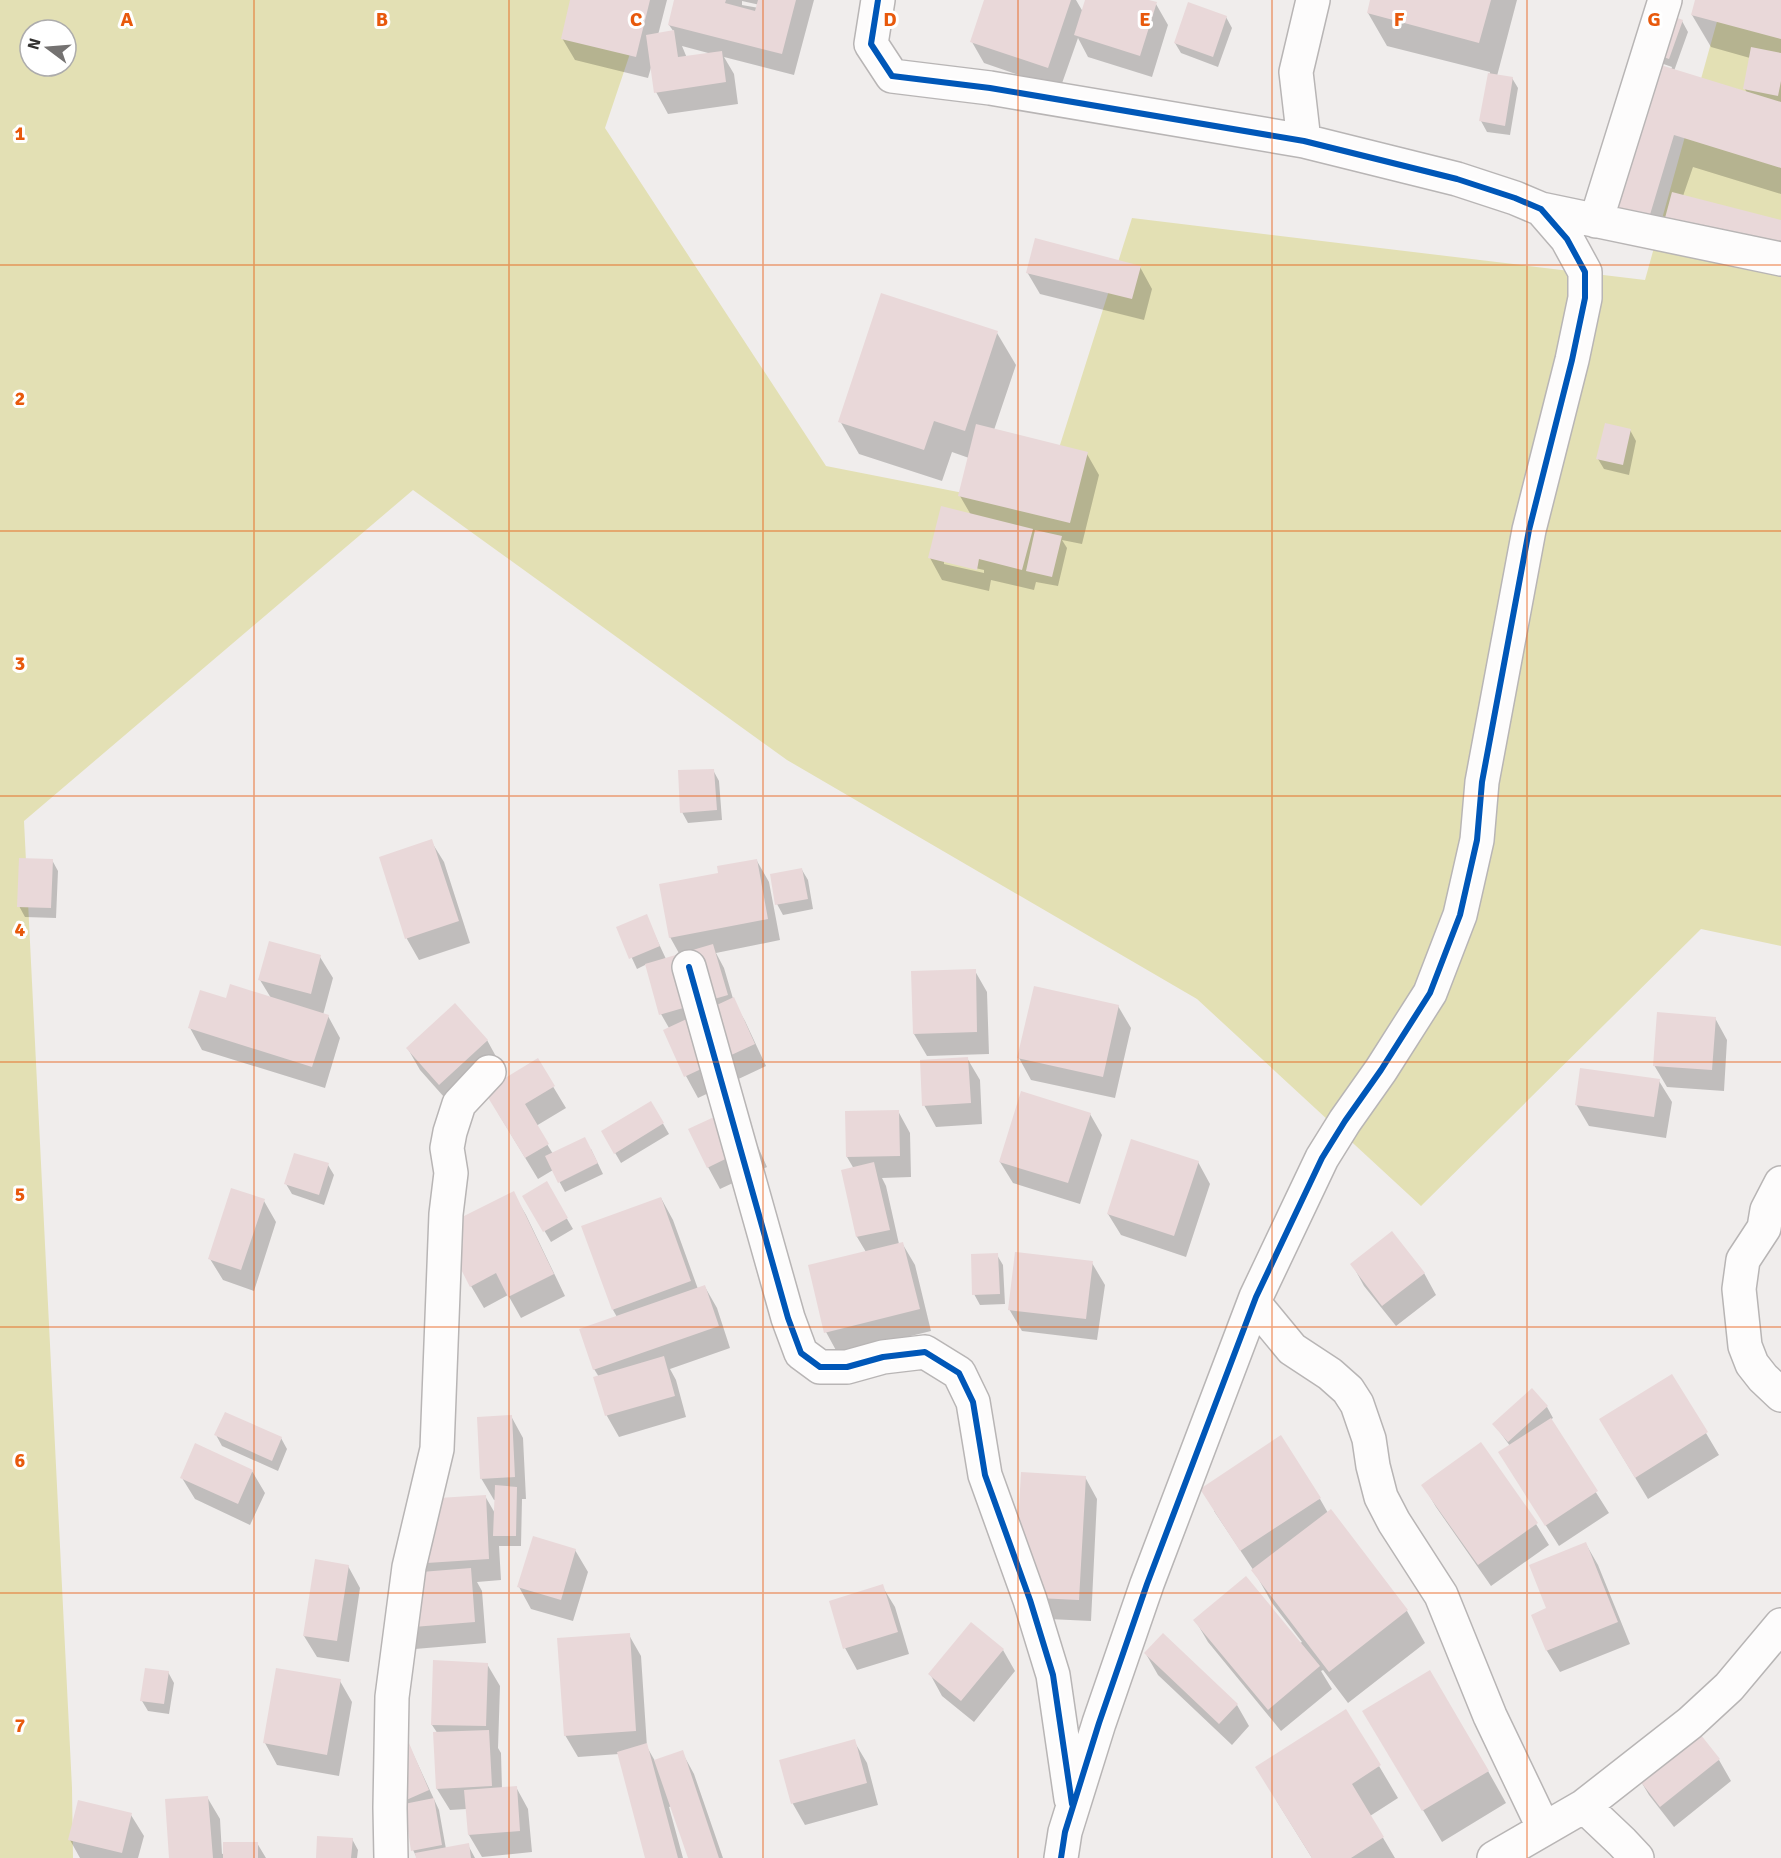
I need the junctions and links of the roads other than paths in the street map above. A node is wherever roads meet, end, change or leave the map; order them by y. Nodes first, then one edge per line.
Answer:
1 (878, 0) edge
2 (1314, 0) edge
3 (1665, 0) edge
4 (1304, 141) junction
5 (1541, 209) junction
6 (1596, 220) junction
7 (1781, 259) edge
8 (689, 967) dead end
9 (489, 1072) dead end
10 (1781, 1183) edge
11 (1254, 1303) junction
12 (1781, 1395) edge
13 (1781, 1625) edge
14 (1584, 1806) junction
15 (1072, 1808) junction
16 (1544, 1829) junction
17 (391, 1858) edge
18 (1060, 1858) edge
19 (1494, 1858) edge
20 (1637, 1858) edge

1 - 4 street
2 - 4 street
3 - 6 street
4 - 5 street
5 - 6 street
5 - 11 street
6 - 7 street
8 - 15 street
9 - 17 street
10 - 12 street
11 - 15 street
11 - 16 street
13 - 14 street
14 - 16 street
14 - 20 street
15 - 18 street
16 - 19 street

